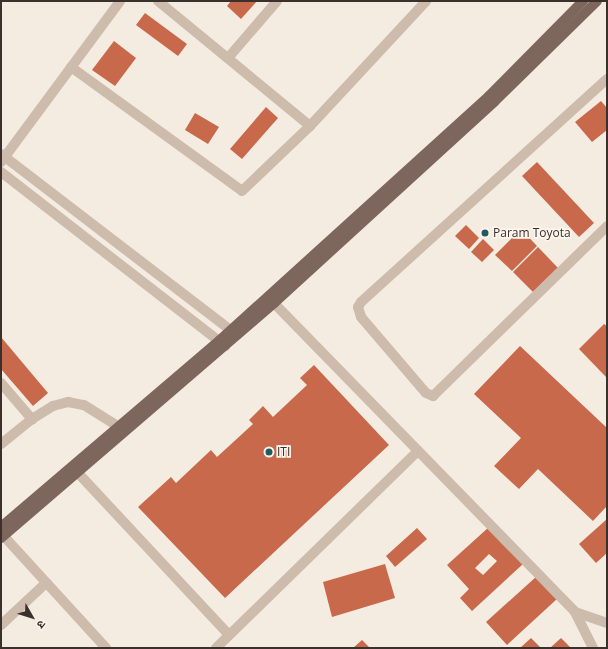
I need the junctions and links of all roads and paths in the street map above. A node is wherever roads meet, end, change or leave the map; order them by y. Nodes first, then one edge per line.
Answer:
1 (120, 1) edge
2 (158, 1) edge
3 (277, 1) edge
4 (426, 1) edge
5 (583, 1) edge
6 (597, 1) edge
7 (228, 58) junction
8 (71, 67) junction
9 (607, 78) edge
10 (310, 126) junction
11 (2, 158) edge
12 (1, 172) edge
13 (607, 226) edge
14 (271, 300) junction
15 (234, 333) junction
16 (223, 343) junction
17 (1, 383) edge
18 (32, 418) junction
19 (119, 426) junction
20 (1, 444) edge
21 (417, 452) junction
22 (78, 473) junction
23 (2, 533) edge
24 (46, 583) junction
25 (575, 612) junction
26 (607, 623) edge
27 (1, 625) edge
28 (229, 635) junction
29 (103, 647) edge
30 (216, 648) edge
31 (593, 648) edge

1 - 8 street
2 - 7 street
3 - 7 street
4 - 10 street
5 - 14 main road
6 - 14 main road
7 - 10 street
8 - 10 street
8 - 11 street
9 - 13 street
11 - 15 street
12 - 16 street
14 - 15 main road
14 - 21 street
15 - 16 main road
16 - 19 main road
16 - 22 main road
17 - 18 street
18 - 19 street
18 - 20 street
19 - 23 main road
21 - 25 street
21 - 28 street
22 - 23 main road
22 - 28 street
23 - 24 street
24 - 27 street
24 - 29 street
25 - 26 street
25 - 31 street
28 - 30 street

